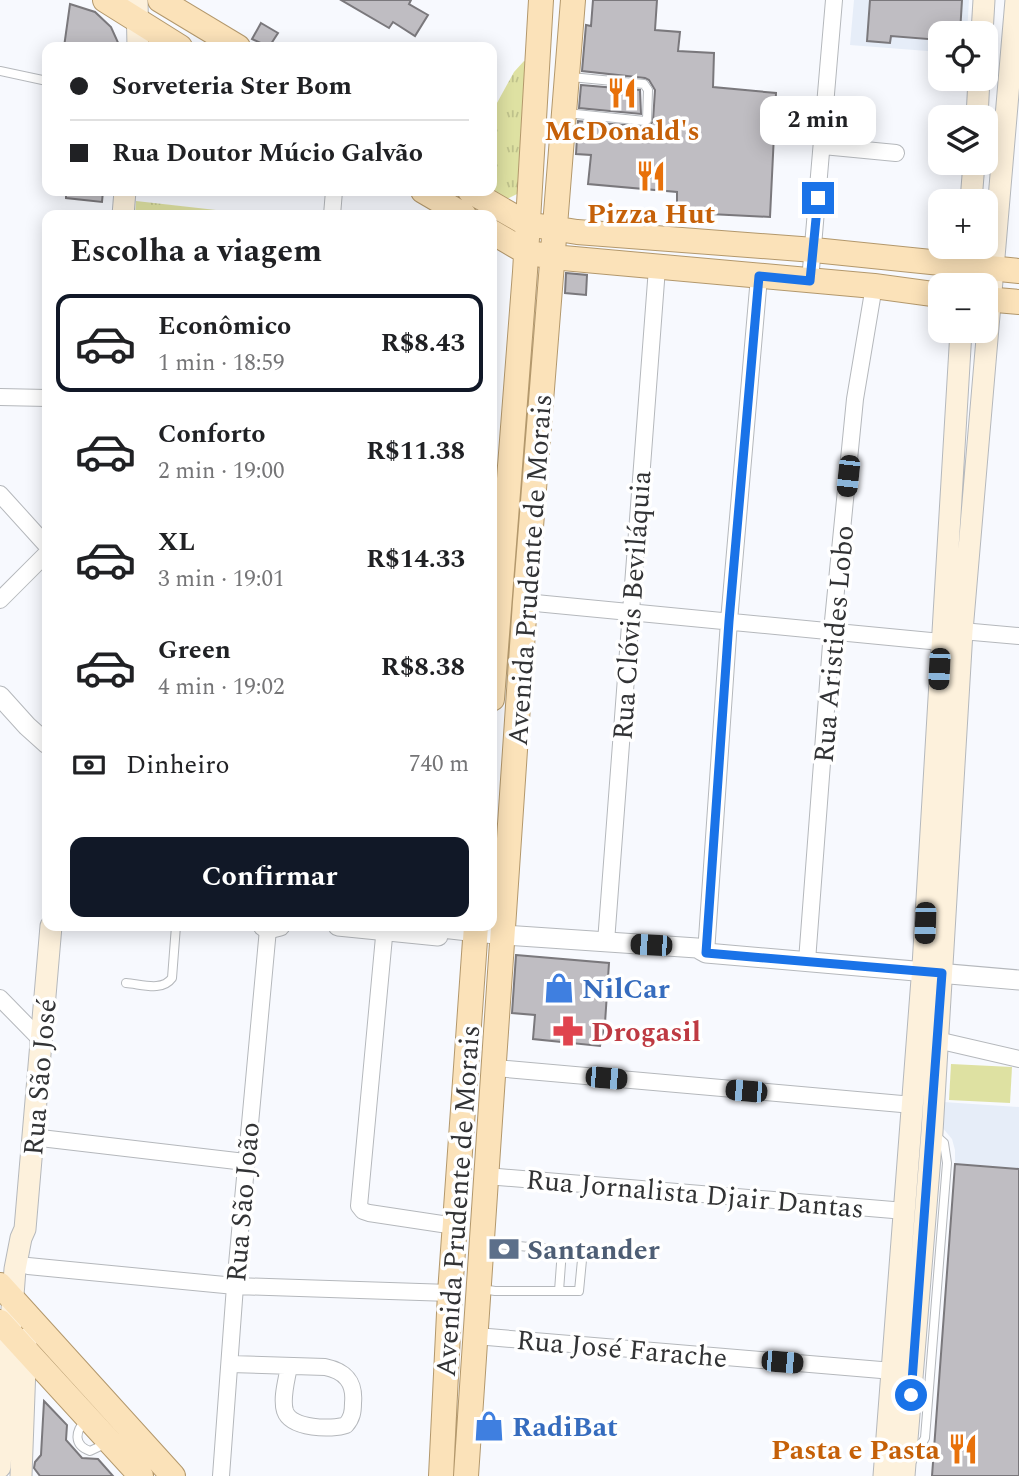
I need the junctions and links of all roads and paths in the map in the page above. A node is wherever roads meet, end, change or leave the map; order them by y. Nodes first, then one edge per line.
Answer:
1 (105, 0) edge
2 (160, 0) edge
3 (541, 0) edge
4 (573, 0) edge
5 (834, 0) edge
6 (984, 0) edge
7 (1016, 0) edge
8 (983, 21) edge
9 (137, 23) edge
10 (171, 42) edge
11 (231, 42) edge
12 (0, 71) edge
13 (566, 77) junction
14 (42, 80) edge
15 (563, 113) junction
16 (822, 146) junction
17 (896, 153) dead end
18 (431, 196) edge
19 (479, 196) edge
20 (455, 210) edge
21 (527, 224) junction
22 (554, 228) junction
23 (497, 235) edge
24 (814, 250) junction
25 (526, 251) junction
26 (552, 257) junction
27 (966, 266) edge
28 (657, 268) junction
29 (992, 268) junction
30 (1019, 271) edge
31 (991, 273) edge
32 (759, 276) junction
33 (810, 281) junction
34 (874, 286) junction
35 (928, 293) edge
36 (998, 300) edge
37 (1019, 302) edge
38 (960, 343) edge
39 (984, 343) edge
40 (0, 397) edge
41 (42, 398) edge
42 (0, 494) edge
43 (42, 540) edge
44 (42, 558) edge
45 (0, 600) edge
46 (525, 602) junction
47 (629, 612) junction
48 (729, 621) junction
49 (832, 631) junction
50 (962, 631) junction
51 (497, 633) edge
52 (1019, 636) edge
53 (941, 642) junction
54 (0, 696) edge
55 (42, 740) edge
56 (51, 931) edge
57 (176, 931) edge
58 (270, 931) edge
59 (385, 931) edge
60 (453, 931) edge
61 (476, 932) edge
62 (503, 939) junction
63 (606, 942) junction
64 (706, 953) junction
65 (807, 961) junction
66 (932, 972) junction
67 (1019, 980) edge
68 (126, 983) dead end
69 (0, 998) edge
70 (41, 1040) junction
71 (937, 1040) junction
72 (1019, 1059) edge
73 (495, 1068) junction
74 (913, 1105) junction
75 (32, 1138) junction
76 (246, 1162) junction
77 (486, 1176) junction
78 (905, 1211) junction
79 (455, 1226) junction
80 (25, 1229) junction
81 (482, 1243) junction
82 (582, 1260) dead end
83 (28, 1266) junction
84 (235, 1286) junction
85 (479, 1288) junction
86 (559, 1291) junction
87 (450, 1293) junction
88 (12, 1317) edge
89 (476, 1336) junction
90 (229, 1364) junction
91 (289, 1366) junction
92 (893, 1371) junction
93 (122, 1436) junction
94 (0, 1466) edge
95 (898, 1475) edge
96 (21, 1476) edge
97 (141, 1476) edge
98 (173, 1476) edge
99 (221, 1476) edge
100 (441, 1476) edge
101 (466, 1476) edge

1 - 9 main road
2 - 11 main road
3 - 21 main road, Avenida Prudente de Morais
4 - 13 main road, Avenida Prudente de Morais
5 - 16 street
6 - 8 main road
7 - 29 main road
9 - 10 main road
12 - 14 lane
13 - 15 main road, Avenida Prudente de Morais
13 - 15 lane
15 - 22 main road, Avenida Prudente de Morais
16 - 17 street
16 - 24 street
18 - 20 main road
19 - 21 main road
21 - 22 main road
21 - 25 main road, Avenida Prudente de Morais
22 - 24 main road
22 - 26 main road, Avenida Prudente de Morais
23 - 25 main road
24 - 27 main road
24 - 33 street
25 - 26 main road
25 - 51 main road, Avenida Prudente de Morais
26 - 28 main road
26 - 46 main road, Avenida Prudente de Morais
27 - 29 main road
28 - 32 main road
28 - 47 street, Rua Clóvis Beviláquia
29 - 30 main road
29 - 31 main road
32 - 33 main road
32 - 48 street
33 - 34 main road
34 - 35 main road
34 - 49 street, Rua Aristides Lobo
36 - 37 main road
38 - 53 main road
39 - 50 main road
40 - 41 street
42 - 43 street
44 - 45 street
46 - 47 street
46 - 62 main road, Avenida Prudente de Morais
47 - 48 street
47 - 63 street, Rua Clóvis Beviláquia
48 - 49 street
48 - 64 street
49 - 53 street
49 - 65 street, Rua Aristides Lobo
50 - 52 street
50 - 66 main road
53 - 66 main road
54 - 55 street
56 - 70 main road, Rua São José
57 - 68 lane
58 - 76 street, Rua São João
59 - 79 street
60 - 61 street
61 - 62 street
61 - 79 main road, Avenida Prudente de Morais
62 - 63 street
62 - 64 street
62 - 73 main road, Avenida Prudente de Morais
63 - 64 street
64 - 65 street
65 - 66 street
66 - 67 street
66 - 71 main road
66 - 74 main road
69 - 70 street
70 - 75 main road, Rua São José
71 - 72 street
71 - 95 main road
73 - 74 street
73 - 77 main road, Avenida Prudente de Morais
74 - 78 main road
75 - 76 street
75 - 80 main road, Rua São José
76 - 84 street, Rua São João
77 - 78 street, Rua Jornalista Djair Dantas
77 - 81 main road, Avenida Prudente de Morais
78 - 92 main road
79 - 87 main road, Avenida Prudente de Morais
80 - 83 main road, Rua São José
80 - 88 main road, Rua São José
81 - 85 main road, Avenida Prudente de Morais
81 - 86 lane
82 - 86 lane
83 - 84 street
83 - 88 main road, Rua São José
84 - 87 street
84 - 90 street, Rua São João
85 - 86 lane
85 - 89 main road, Avenida Prudente de Morais
87 - 100 main road, Avenida Prudente de Morais
88 - 93 main road
88 - 93 main road
88 - 94 main road, Rua São José
88 - 96 main road, Rua São José
89 - 92 street, Rua José Farache
89 - 101 main road, Avenida Prudente de Morais
90 - 91 street
90 - 99 street, Rua São João
91 - 91 street
92 - 95 main road
93 - 97 main road
93 - 98 main road

